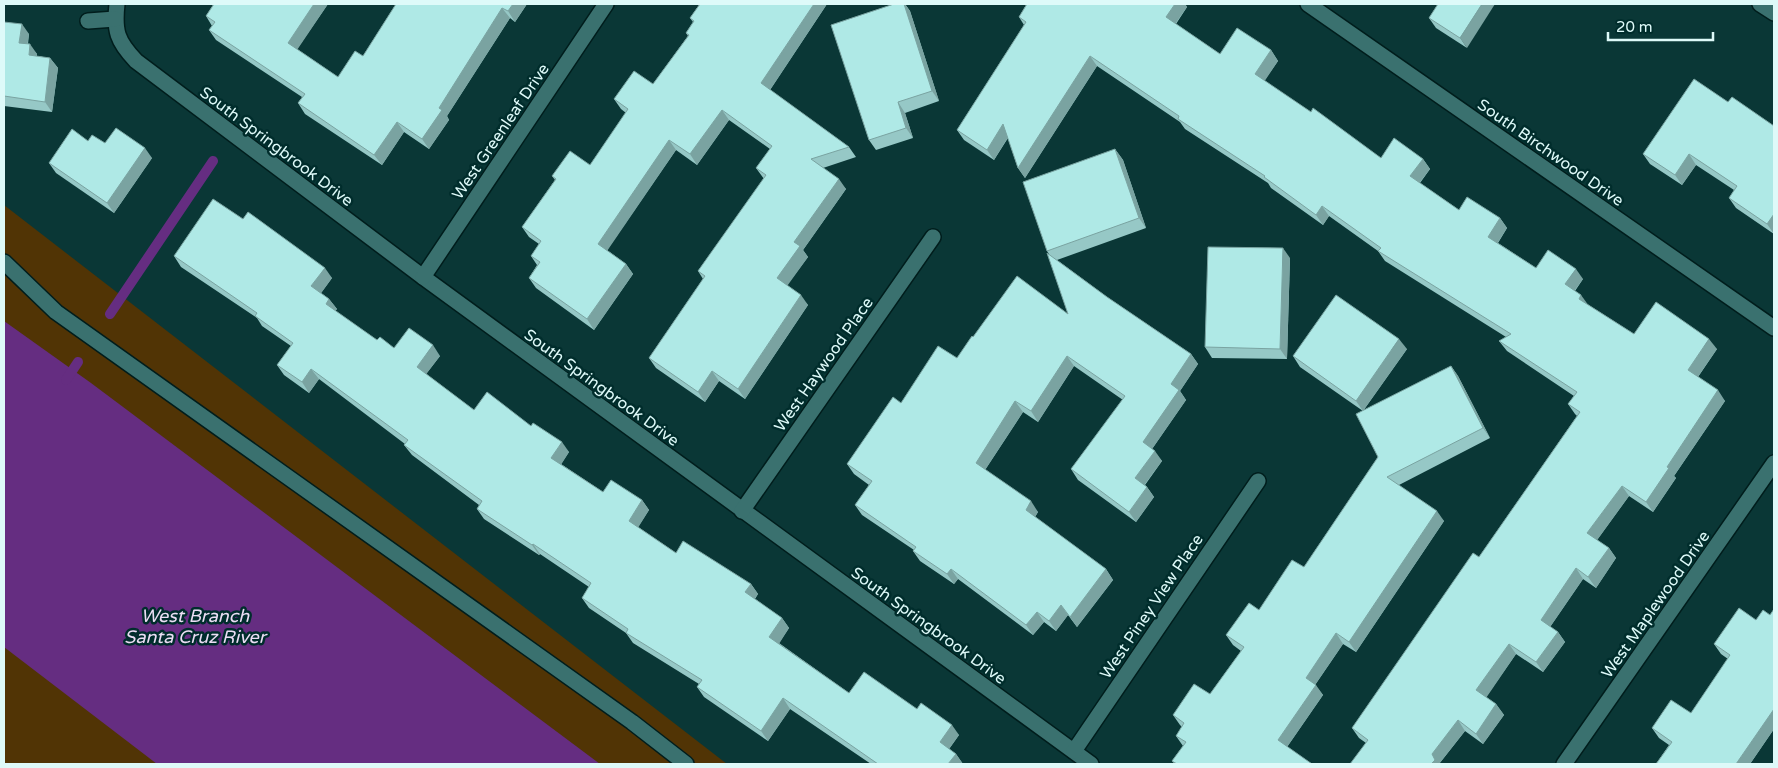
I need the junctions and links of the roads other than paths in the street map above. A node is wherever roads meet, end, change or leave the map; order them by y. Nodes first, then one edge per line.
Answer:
1 (606, 4) edge
2 (1308, 4) edge
3 (1760, 4) edge
4 (116, 11) edge
5 (1774, 13) edge
6 (88, 21) dead end
7 (933, 237) dead end
8 (4, 262) edge
9 (423, 277) junction
10 (1774, 328) edge
11 (1774, 463) edge
12 (1258, 481) dead end
13 (742, 511) junction
14 (1074, 751) junction
15 (686, 764) edge
16 (1091, 764) edge
17 (1564, 764) edge

1 - 9 street, West Greenleaf Drive
2 - 10 street, South Birchwood Drive
3 - 5 street
4 - 6 street
4 - 9 street, South Springbrook Drive
7 - 13 street, West Haywood Place
8 - 15 street
9 - 13 street, South Springbrook Drive
11 - 17 street, West Maplewood Drive
12 - 14 street, West Piney View Place
13 - 14 street, South Springbrook Drive
14 - 16 street, South Springbrook Drive

